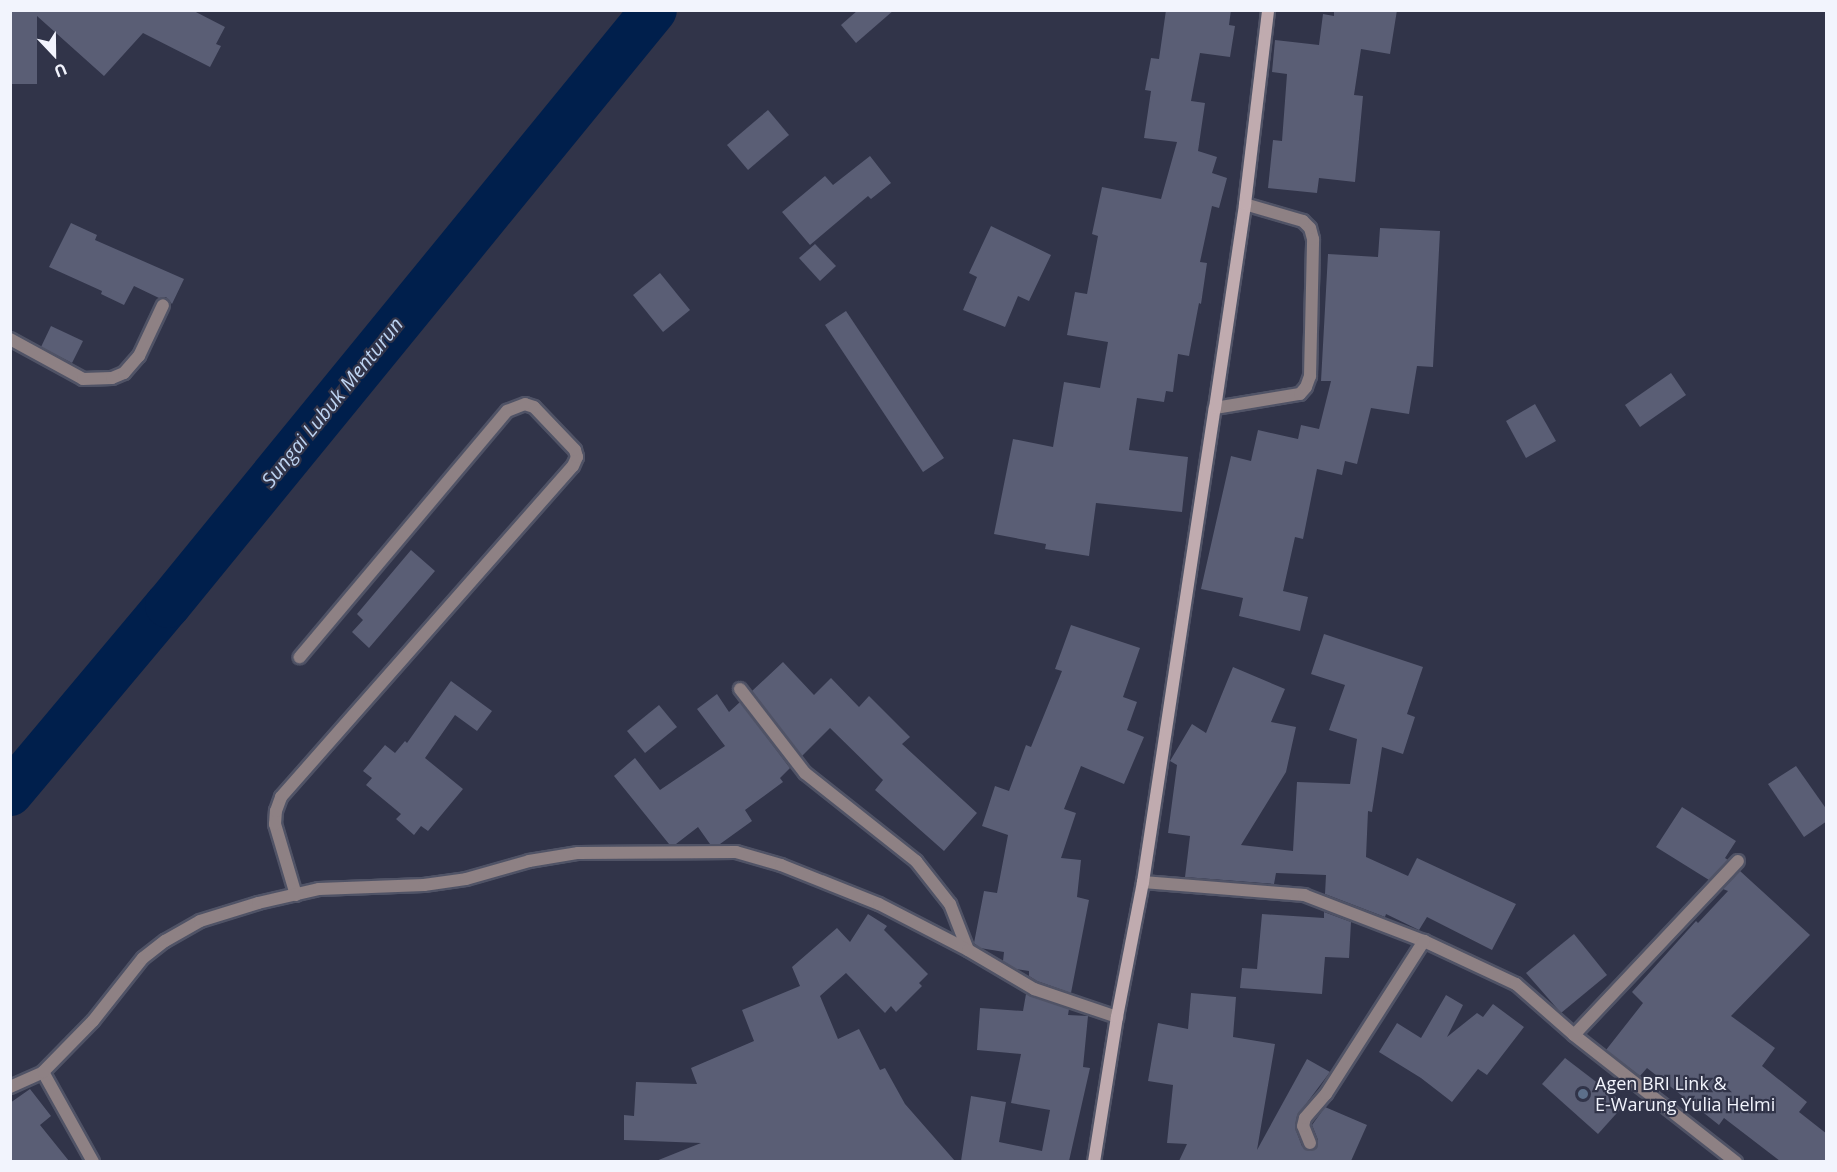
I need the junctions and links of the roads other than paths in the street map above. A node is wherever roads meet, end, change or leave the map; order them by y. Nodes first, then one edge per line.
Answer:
1 (1268, 10) edge
2 (1245, 204) junction
3 (163, 305) dead end
4 (10, 339) edge
5 (1215, 408) junction
6 (300, 657) dead end
7 (740, 689) dead end
8 (1738, 861) dead end
9 (1143, 882) junction
10 (296, 894) junction
11 (1424, 941) junction
12 (968, 950) junction
13 (1117, 1017) junction
14 (1574, 1035) junction
15 (43, 1072) junction
16 (10, 1087) edge
17 (1310, 1143) dead end
18 (93, 1161) edge
19 (1094, 1161) edge
20 (1736, 1161) edge

1 - 2 street
2 - 5 street
2 - 5 street
3 - 4 street
5 - 9 street
6 - 10 street
7 - 12 street
8 - 14 street
9 - 11 street
9 - 13 street
10 - 12 street
10 - 15 street
11 - 14 street
11 - 17 street
12 - 13 street
13 - 19 street
14 - 20 street
15 - 16 street
15 - 18 street

